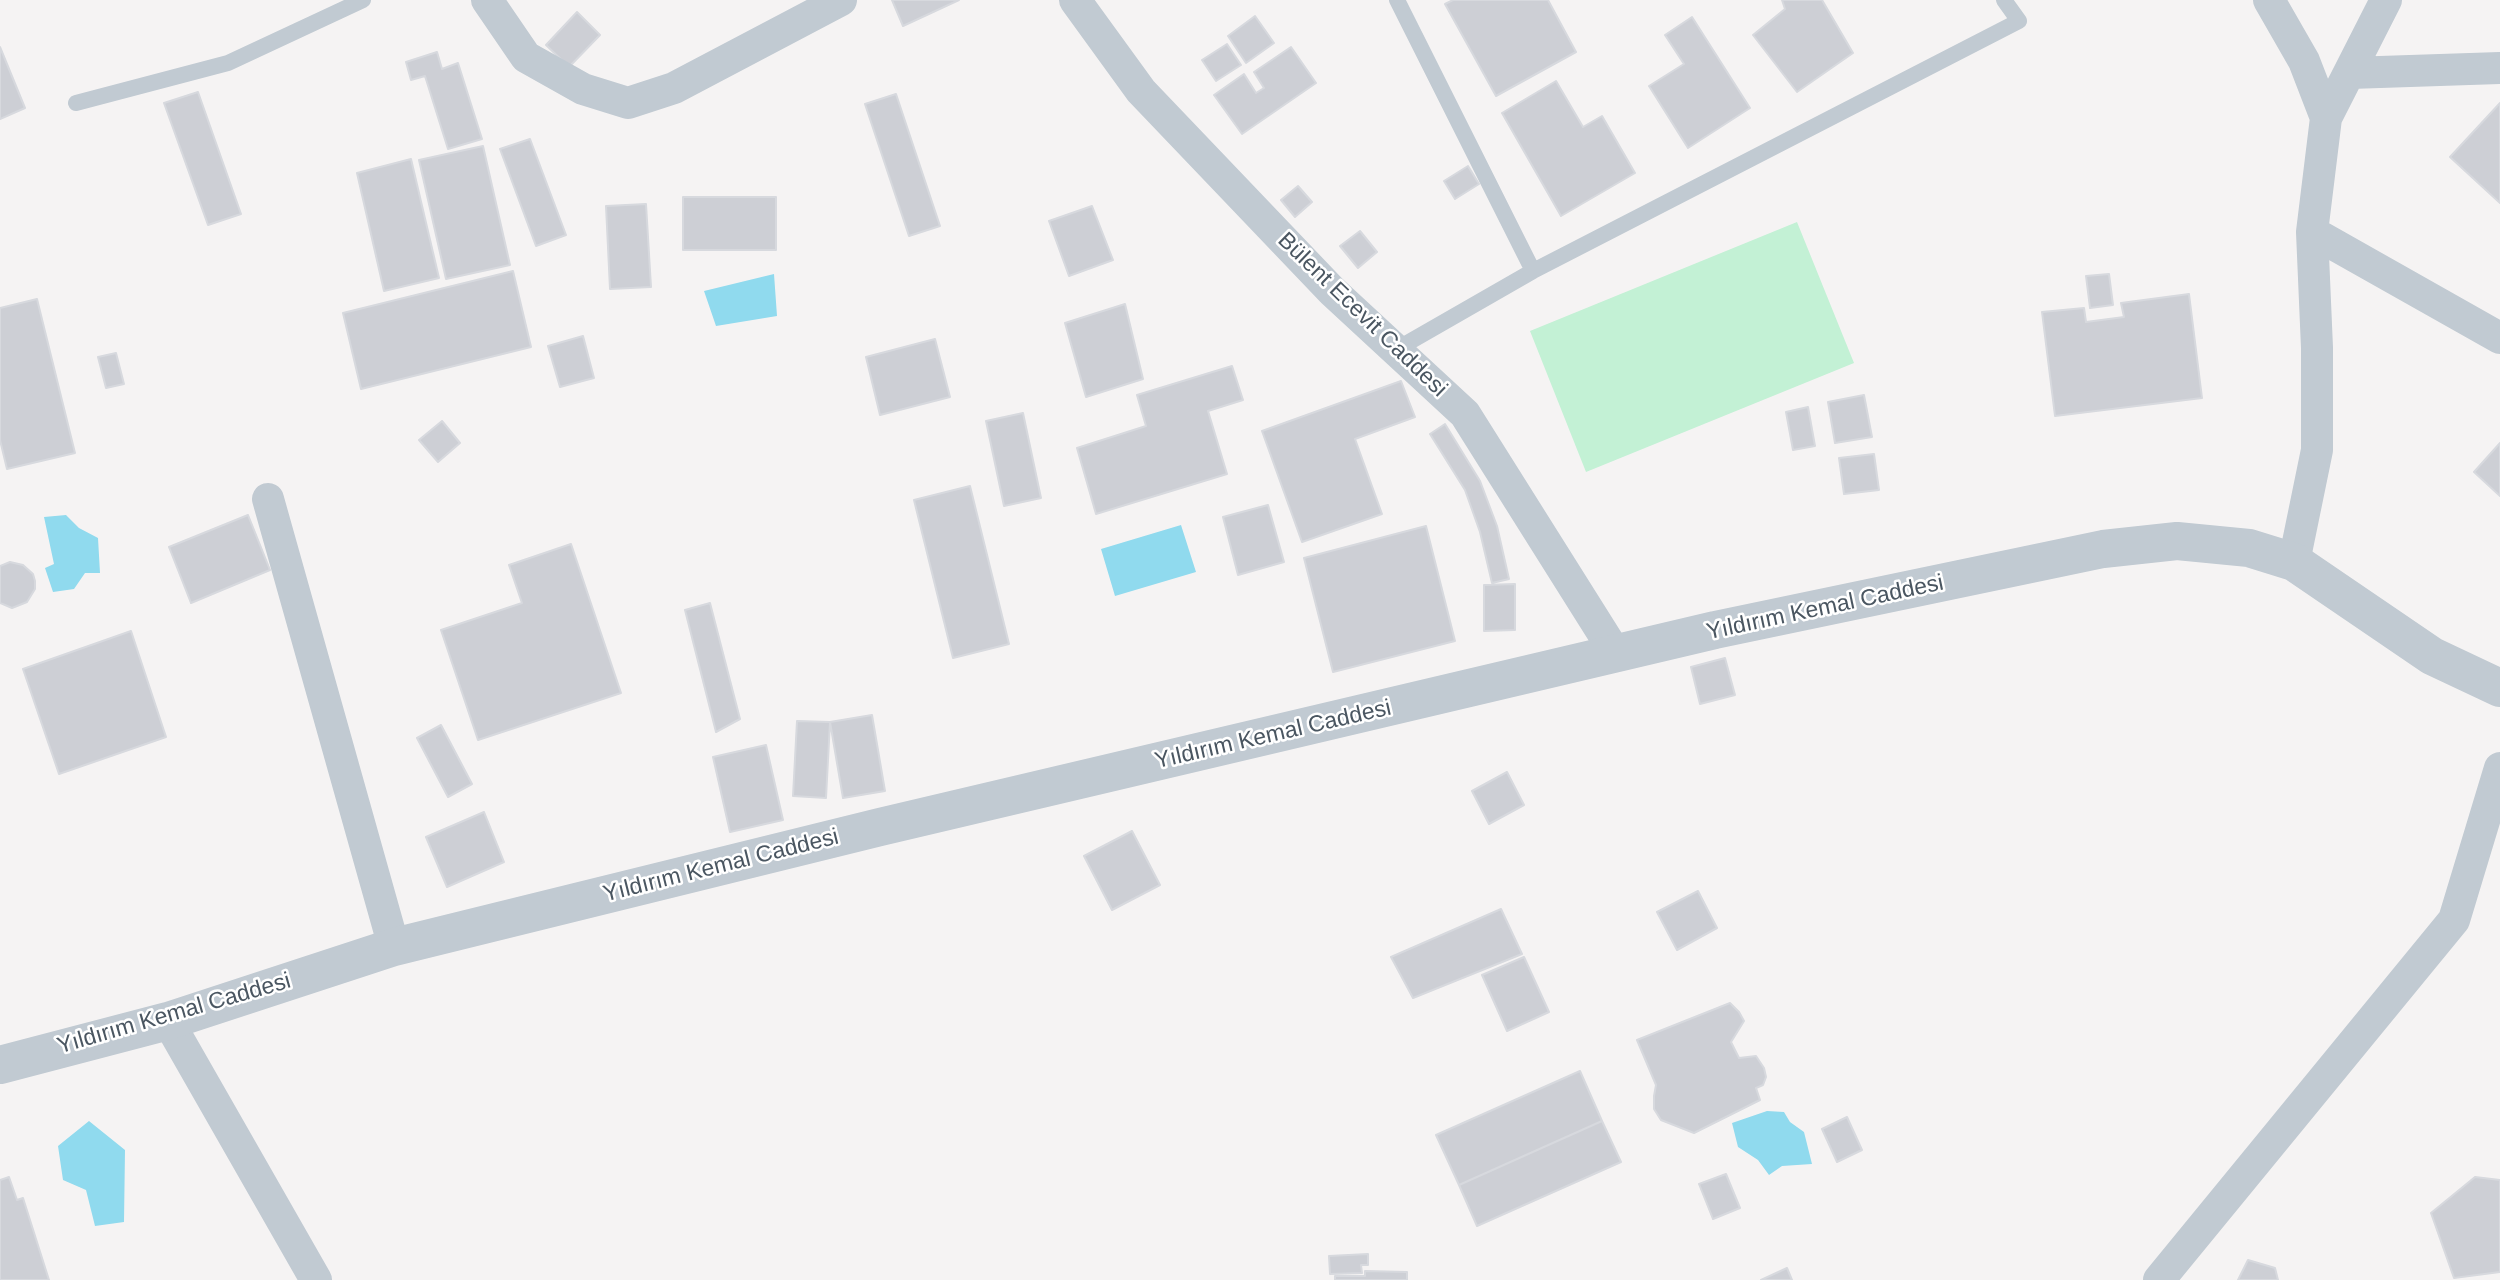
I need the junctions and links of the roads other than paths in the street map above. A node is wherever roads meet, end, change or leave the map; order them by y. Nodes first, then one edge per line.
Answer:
1 (363, 0) edge
2 (487, 0) edge
3 (841, 0) edge
4 (1075, 0) edge
5 (1397, 0) edge
6 (2004, 0) edge
7 (2269, 0) edge
8 (2386, 0) edge
9 (2500, 68) edge
10 (2350, 73) junction
11 (76, 103) dead end
12 (2326, 118) junction
13 (2312, 232) junction
14 (1533, 271) junction
15 (2500, 338) edge
16 (1397, 349) junction
17 (268, 499) dead end
18 (2294, 562) junction
19 (1616, 654) junction
20 (2500, 688) edge
21 (2500, 768) edge
22 (394, 947) junction
23 (168, 1021) junction
24 (9, 1061) edge
25 (316, 1280) edge
26 (2159, 1280) edge

1 - 11 lane
2 - 3 street
4 - 16 street, Bülent Ecevit Caddesi
5 - 14 lane
6 - 14 lane
7 - 12 street
8 - 10 street
9 - 10 street
10 - 12 street
12 - 13 street
13 - 15 street
13 - 18 street
14 - 16 lane
16 - 19 street, Bülent Ecevit Caddesi
17 - 22 street
18 - 19 street, Yıldırım Kemal Caddesi
18 - 20 street, Yıldırım Kemal Caddesi
19 - 22 street, Yıldırım Kemal Caddesi
21 - 26 street
22 - 23 street, Yıldırım Kemal Caddesi
23 - 24 street, Yıldırım Kemal Caddesi
23 - 25 street

